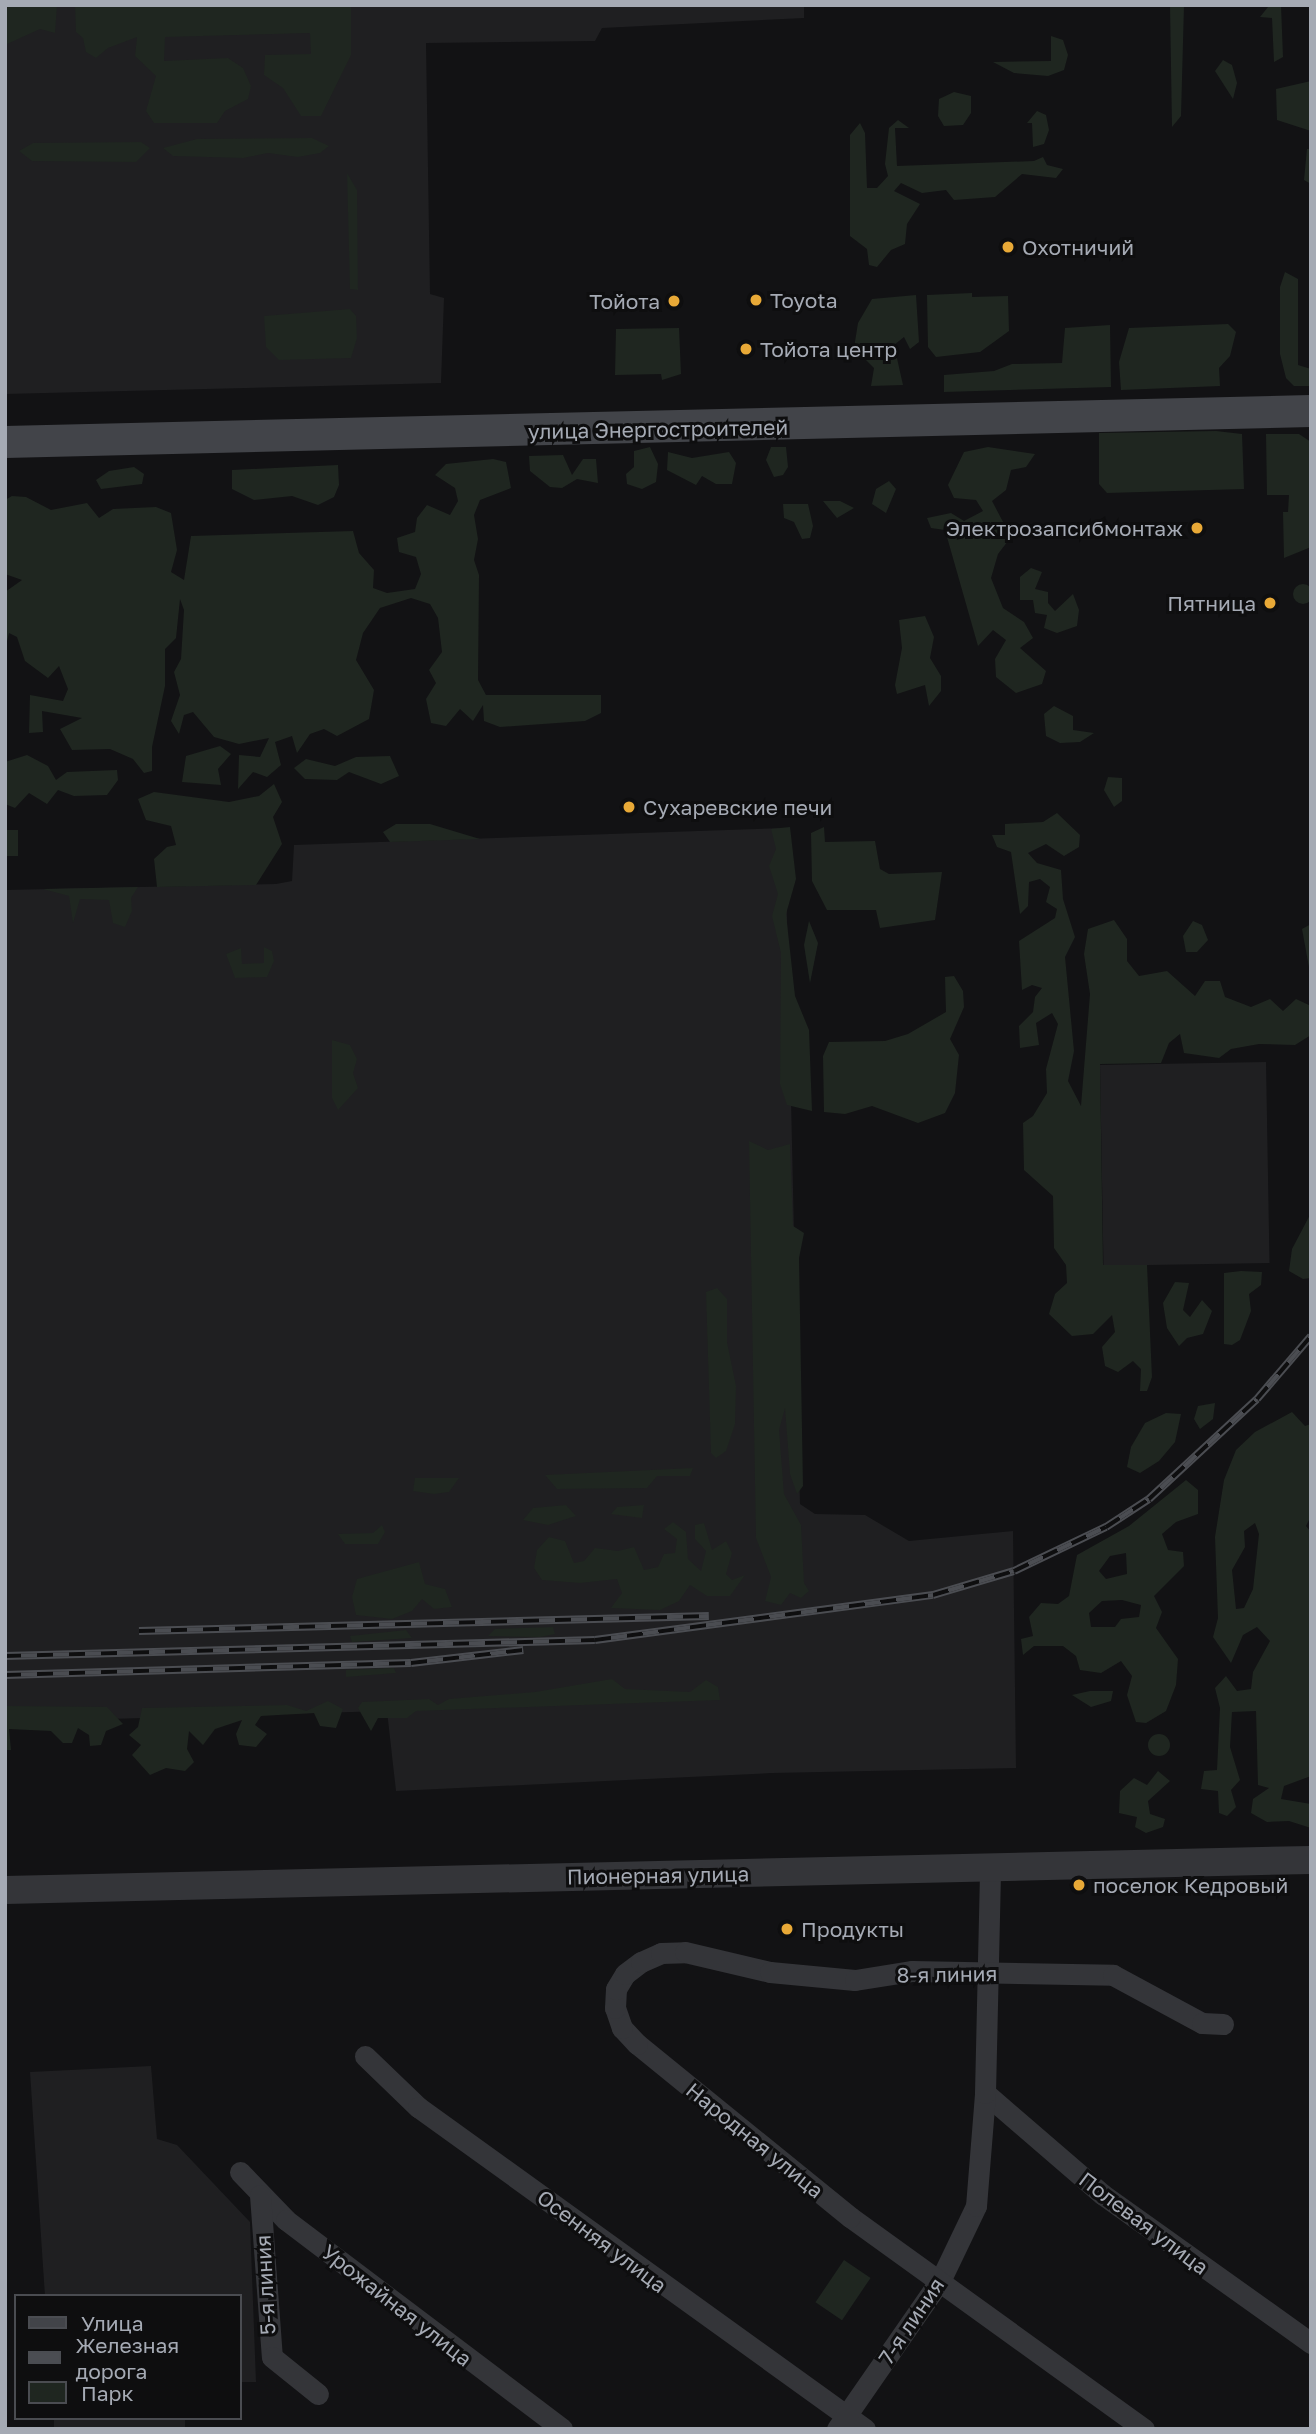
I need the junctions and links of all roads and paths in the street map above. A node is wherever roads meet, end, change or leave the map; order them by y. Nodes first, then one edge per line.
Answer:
1 (1311, 411) edge
2 (5, 442) edge
3 (1311, 1860) edge
4 (990, 1870) junction
5 (5, 1890) edge
6 (987, 1972) junction
7 (625, 1973) joint
8 (1223, 2024) dead end
9 (365, 2056) dead end
10 (985, 2094) junction
11 (240, 2172) dead end
12 (260, 2195) junction
13 (940, 2279) junction
14 (1311, 2343) edge
15 (317, 2394) dead end
16 (842, 2422) edge
17 (562, 2429) edge
18 (865, 2429) edge
19 (1144, 2429) edge

1 - 2 main road, улица Энергостроителей
3 - 4 street, Пионерная улица
4 - 5 street, Пионерная улица
4 - 6 street
6 - 7 street, 8-я линия
6 - 8 street, 8-я линия
6 - 10 street
7 - 13 street, Народная улица
9 - 16 street, Осенняя улица
10 - 13 street, 7-я линия
10 - 14 street, Полевая улица
11 - 12 street, Урожайная улица
12 - 15 street, 5-я линия
12 - 17 street, Урожайная улица
13 - 16 street, 7-я линия
13 - 19 street, Народная улица
16 - 18 street, Осенняя улица

